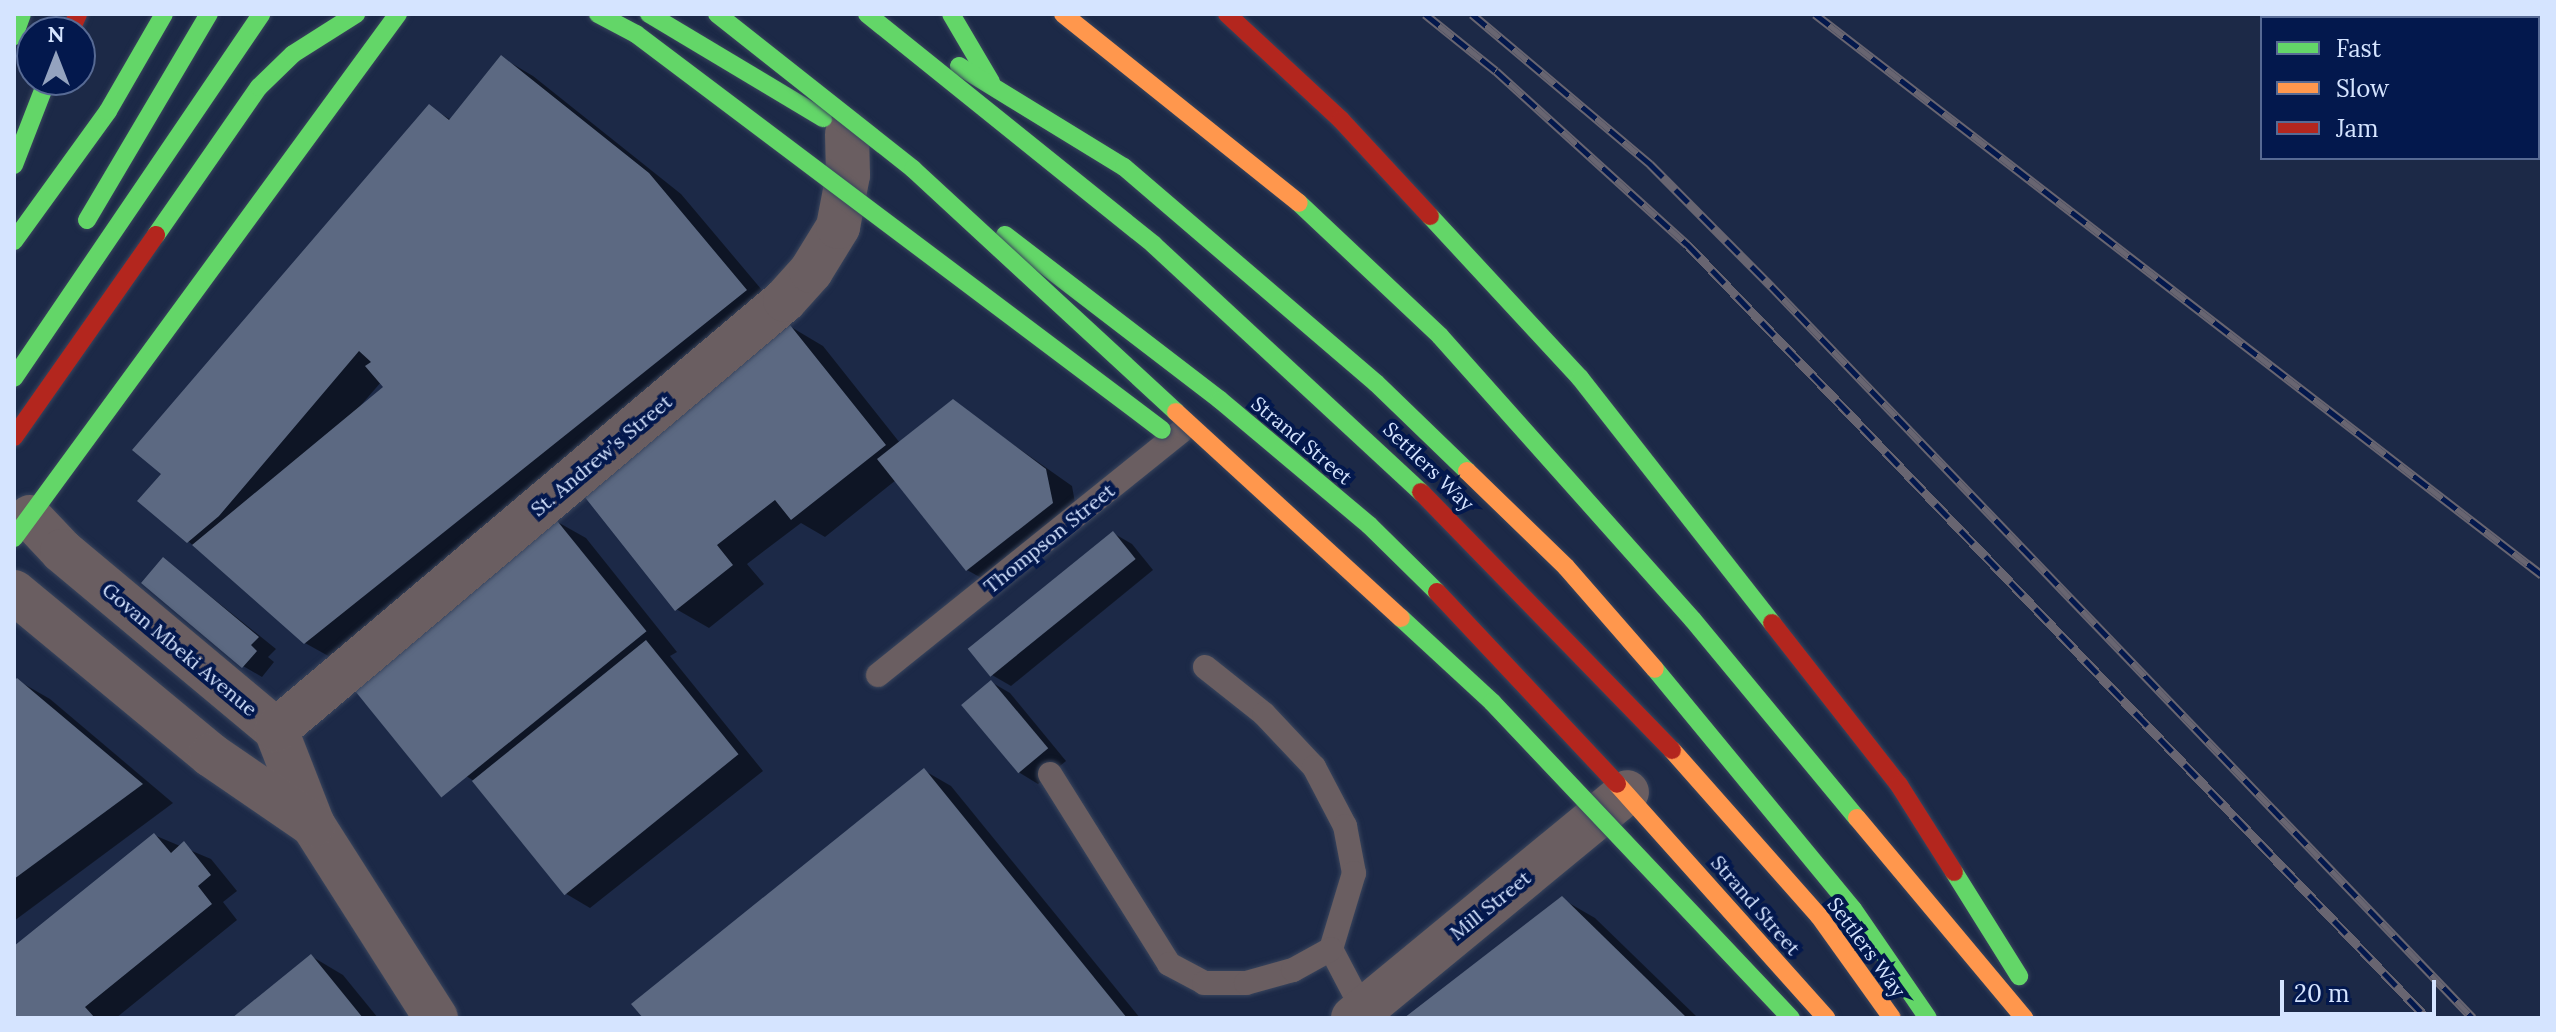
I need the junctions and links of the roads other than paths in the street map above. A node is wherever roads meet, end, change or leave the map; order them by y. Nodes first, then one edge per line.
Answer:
1 (22, 14) edge
2 (164, 14) edge
3 (209, 14) edge
4 (261, 14) edge
5 (356, 14) edge
6 (398, 14) edge
7 (598, 14) edge
8 (649, 14) edge
9 (717, 14) edge
10 (857, 14) edge
11 (867, 14) edge
12 (951, 14) edge
13 (1063, 14) edge
14 (1227, 14) edge
15 (14, 36) edge
16 (991, 82) junction
17 (41, 96) edge
18 (847, 134) junction
19 (14, 165) edge
20 (79, 233) dead end
21 (14, 241) edge
22 (14, 378) edge
23 (1220, 400) junction
24 (14, 437) edge
25 (19, 516) edge
26 (1341, 562) junction
27 (14, 592) edge
28 (1205, 667) dead end
29 (878, 675) dead end
30 (276, 730) junction
31 (1050, 774) dead end
32 (1627, 792) junction
33 (313, 825) junction
34 (1331, 949) junction
35 (1358, 1014) edge
36 (436, 1018) edge
37 (1791, 1018) edge
38 (1826, 1018) edge
39 (1892, 1018) edge
40 (1928, 1018) edge
41 (2024, 1018) edge
42 (2045, 1018) edge

1 - 15 main road
2 - 21 main road
3 - 20 main road
4 - 22 main road
5 - 24 main road
6 - 25 main road
7 - 26 main road, bridge
8 - 18 main road, Strand Street
9 - 26 main road, bridge
10 - 16 main road
11 - 39 main road, Settlers Way, bridge
12 - 16 main road
13 - 41 main road
14 - 42 main road
16 - 40 main road
17 - 19 main road
18 - 23 main road, Strand Street
18 - 30 street, St. Andrew's Street
23 - 29 lane, Thompson Street
23 - 32 main road, Strand Street
25 - 30 street, Govan Mbeki Avenue
26 - 37 main road, bridge
27 - 33 street, Govan Mbeki Avenue
28 - 34 lane
30 - 33 street, Govan Mbeki Avenue
31 - 34 lane
32 - 35 street, Mill Street
32 - 38 main road, Strand Street
33 - 36 street, Govan Mbeki Avenue
34 - 35 lane

